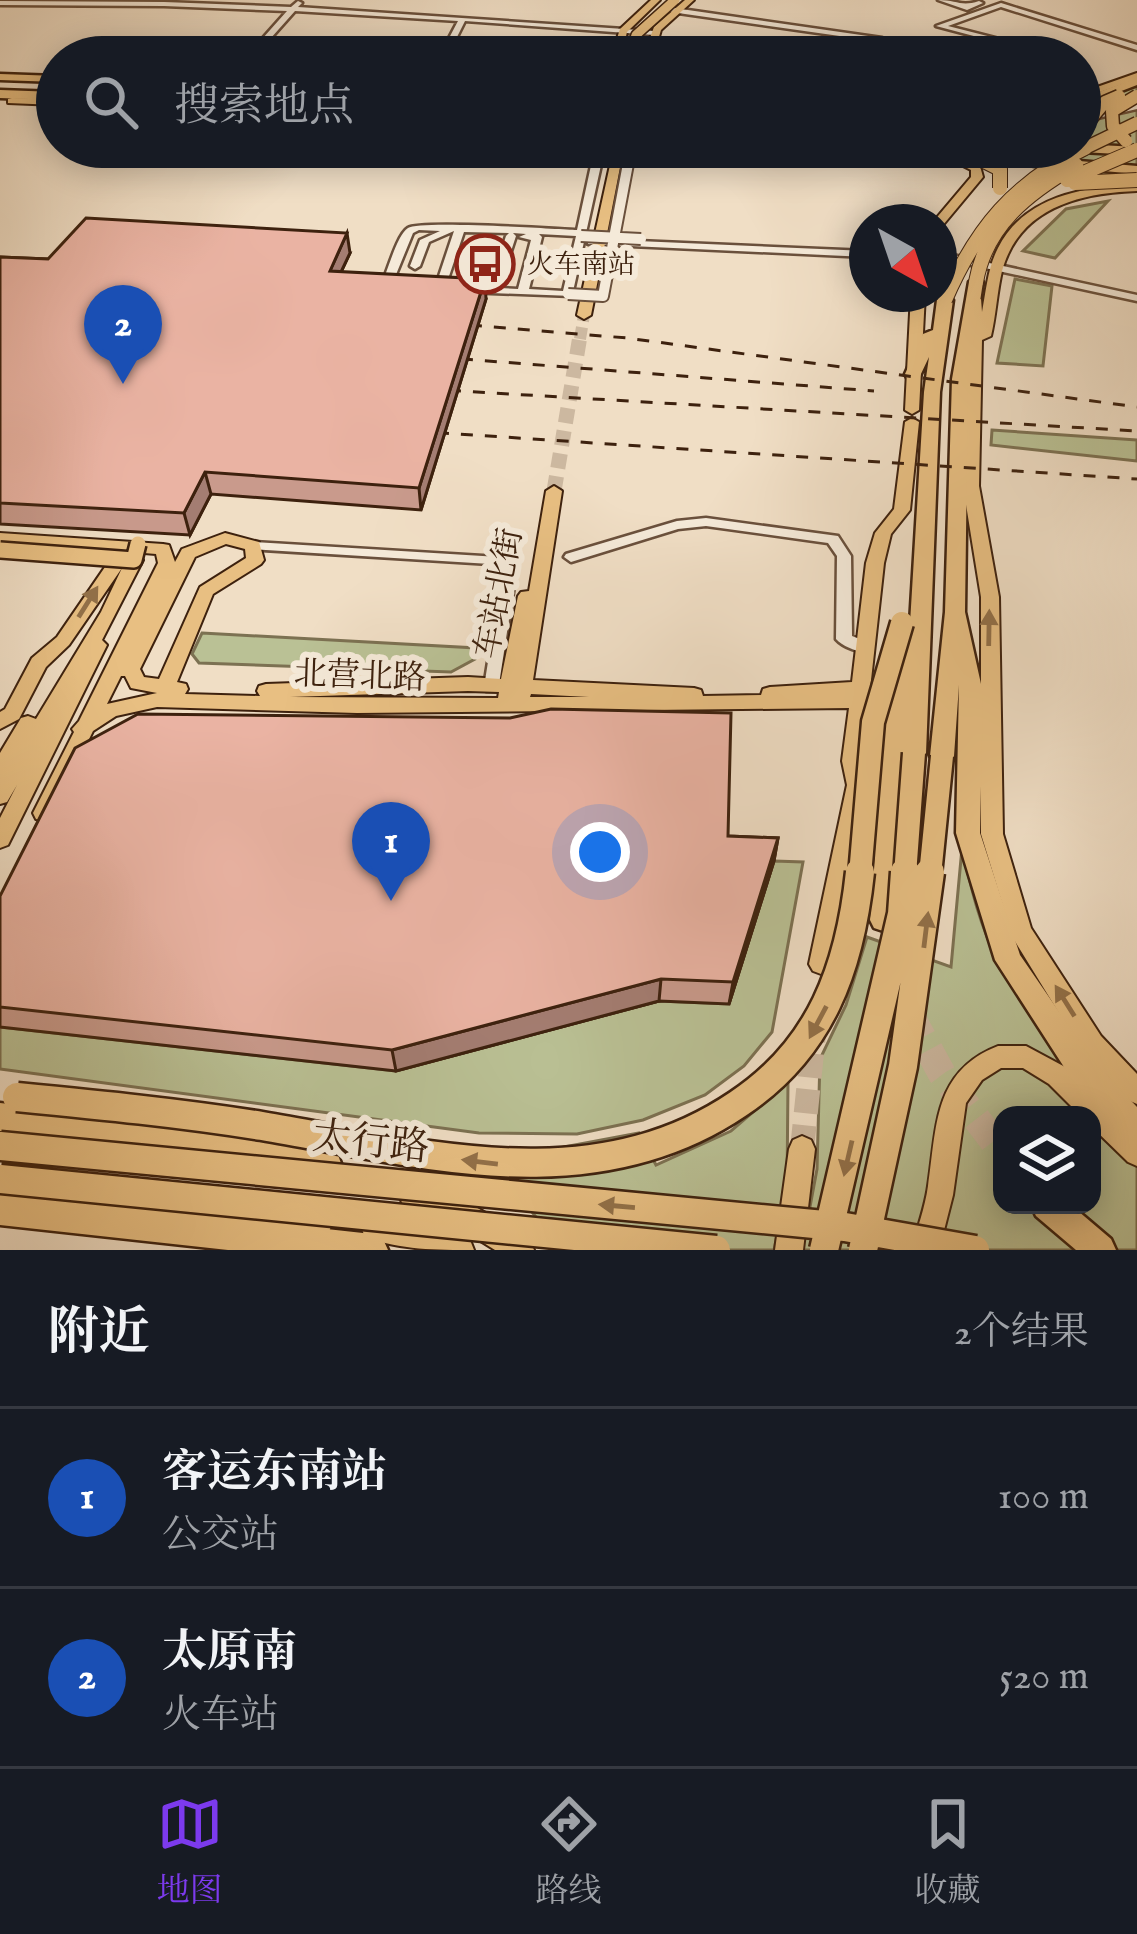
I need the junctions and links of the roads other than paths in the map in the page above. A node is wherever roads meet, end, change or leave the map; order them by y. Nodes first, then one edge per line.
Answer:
1 (236, 0) edge
2 (656, 0) edge
3 (942, 0) edge
4 (988, 0) edge
5 (680, 2) edge
6 (0, 3) edge
7 (297, 4) junction
8 (461, 21) junction
9 (624, 29) junction
10 (655, 31) junction
11 (268, 36) edge
12 (454, 36) edge
13 (622, 36) edge
14 (635, 36) edge
15 (648, 36) edge
16 (654, 36) edge
17 (861, 36) edge
18 (978, 36) edge
19 (1099, 36) edge
20 (1101, 37) edge
21 (1137, 48) edge
22 (1137, 78) edge
23 (2, 90) edge
24 (36, 90) edge
25 (1101, 92) edge
26 (1137, 94) edge
27 (1137, 106) edge
28 (1101, 109) edge
29 (1101, 114) edge
30 (1137, 124) edge
31 (1101, 140) edge
32 (1101, 141) edge
33 (1137, 147) edge
34 (1101, 148) edge
35 (1101, 159) edge
36 (1101, 164) edge
37 (598, 168) edge
38 (609, 168) edge
39 (622, 168) edge
40 (976, 168) edge
41 (994, 168) edge
42 (998, 168) edge
43 (1018, 168) edge
44 (1031, 168) edge
45 (1044, 168) edge
46 (1076, 168) edge
47 (1081, 168) edge
48 (1093, 168) edge
49 (1137, 170) edge
50 (1137, 184) edge
51 (1000, 188) junction
52 (1051, 188) junction
53 (954, 204) edge
54 (957, 215) edge
55 (460, 230) junction
56 (593, 235) junction
57 (511, 236) junction
58 (537, 237) junction
59 (849, 249) edge
60 (849, 249) edge
61 (957, 252) edge
62 (957, 259) edge
63 (415, 266) dead end
64 (1001, 269) junction
65 (957, 274) edge
66 (976, 282) junction
67 (440, 288) junction
68 (493, 291) junction
69 (524, 292) junction
70 (564, 294) junction
71 (1137, 298) edge
72 (917, 312) edge
73 (940, 312) edge
74 (943, 312) edge
75 (581, 315) tunnel mouth
76 (977, 358) junction
77 (913, 374) junction
78 (551, 491) tunnel mouth
79 (0, 536) edge
80 (254, 546) junction
81 (0, 550) edge
82 (130, 554) junction
83 (572, 557) dead end
84 (919, 587) junction
85 (110, 612) junction
86 (956, 612) junction
87 (902, 623) junction
88 (75, 644) dead end
89 (866, 647) junction
90 (123, 669) junction
91 (467, 684) junction
92 (164, 689) junction
93 (860, 694) junction
94 (510, 695) junction
95 (290, 702) junction
96 (466, 706) junction
97 (6, 718) edge
98 (82, 729) junction
99 (0, 734) edge
100 (928, 754) junction
101 (4, 762) edge
102 (0, 796) edge
103 (37, 826) edge
104 (0, 839) edge
105 (884, 920) dead end
106 (820, 964) dead end
107 (1137, 1092) edge
108 (4, 1102) edge
109 (1137, 1128) edge
110 (0, 1131) edge
111 (0, 1146) edge
112 (802, 1149) tunnel mouth
113 (1137, 1153) edge
114 (0, 1179) edge
115 (433, 1189) junction
116 (0, 1196) edge
117 (0, 1209) edge
118 (1058, 1214) edge
119 (372, 1250) edge
120 (460, 1250) edge
121 (520, 1250) edge
122 (716, 1250) edge
123 (789, 1250) edge
124 (824, 1250) edge
125 (863, 1250) edge
126 (926, 1250) edge
127 (975, 1250) edge
128 (1100, 1250) edge

1 - 7 street
2 - 9 main road
3 - 4 street
5 - 10 main road
5 - 14 main road, bridge
5 - 15 main road, bridge
5 - 17 street
6 - 7 street
7 - 8 street
7 - 11 street
8 - 9 street
8 - 12 street
9 - 10 street
9 - 13 main road
10 - 16 main road
18 - 19 street
20 - 21 street
22 - 25 highway
23 - 24 highway
26 - 28 highway, bridge
26 - 33 highway, bridge
27 - 29 street
30 - 32 highway, bridge
31 - 33 highway
33 - 34 highway
33 - 35 highway, bridge
33 - 36 highway, bridge
37 - 56 street
38 - 56 main road
39 - 56 street, bridge
40 - 53 main road
41 - 54 main road
42 - 51 highway, bridge
43 - 50 main road
44 - 51 highway
45 - 65 highway, bridge
46 - 66 highway, bridge
47 - 49 highway
48 - 52 highway, bridge
50 - 52 highway, bridge
50 - 64 main road
51 - 61 highway
52 - 66 highway, bridge
55 - 56 street
55 - 57 street
55 - 63 street
55 - 67 street
55 - 67 street
56 - 58 street
56 - 59 street, bridge
56 - 60 street
56 - 70 street
56 - 70 street, bridge
56 - 75 main road
57 - 58 street
57 - 68 street
58 - 69 street
62 - 64 street
64 - 71 street
64 - 76 main road
66 - 76 main road
66 - 86 highway
67 - 68 street
68 - 69 street
69 - 70 street
72 - 77 main road
73 - 77 highway
74 - 84 highway
107 -> 76 main road
77 - 89 main road
78 - 94 main road
79 - 82 main road
80 - 90 main road
80 - 92 main road
80 - 94 street
81 - 82 main road, bridge
82 - 85 main road
82 - 90 main road
97 -> 82 main road
83 - 89 street
84 - 87 highway
84 - 100 highway
85 - 102 main road
85 - 104 main road
86 - 100 highway
86 - 109 highway
87 - 105 highway
87 -> 108 highway, bridge
88 - 101 main road
89 - 93 main road
90 - 92 main road
90 - 98 main road
91 - 92 main road, 北营北路
91 - 94 main road, 北营北路
91 - 96 main road
93 - 94 main road, 北营北路
93 - 106 main road
94 - 95 main road
94 - 96 main road, 北营北路
95 - 96 main road, 北营北路
95 - 98 main road, 北营北路
97 - 99 main road
97 - 101 main road
98 - 103 main road
100 -> 124 highway, bridge
125 -> 100 highway, bridge
108 - 115 highway, bridge
110 - 121 main road
111 - 115 highway, 太行路, bridge
112 - 123 main road
113 - 126 main road
114 - 122 highway, bridge
127 -> 115 highway, 太行路, bridge
116 - 120 main road
117 - 119 highway
118 - 128 highway

